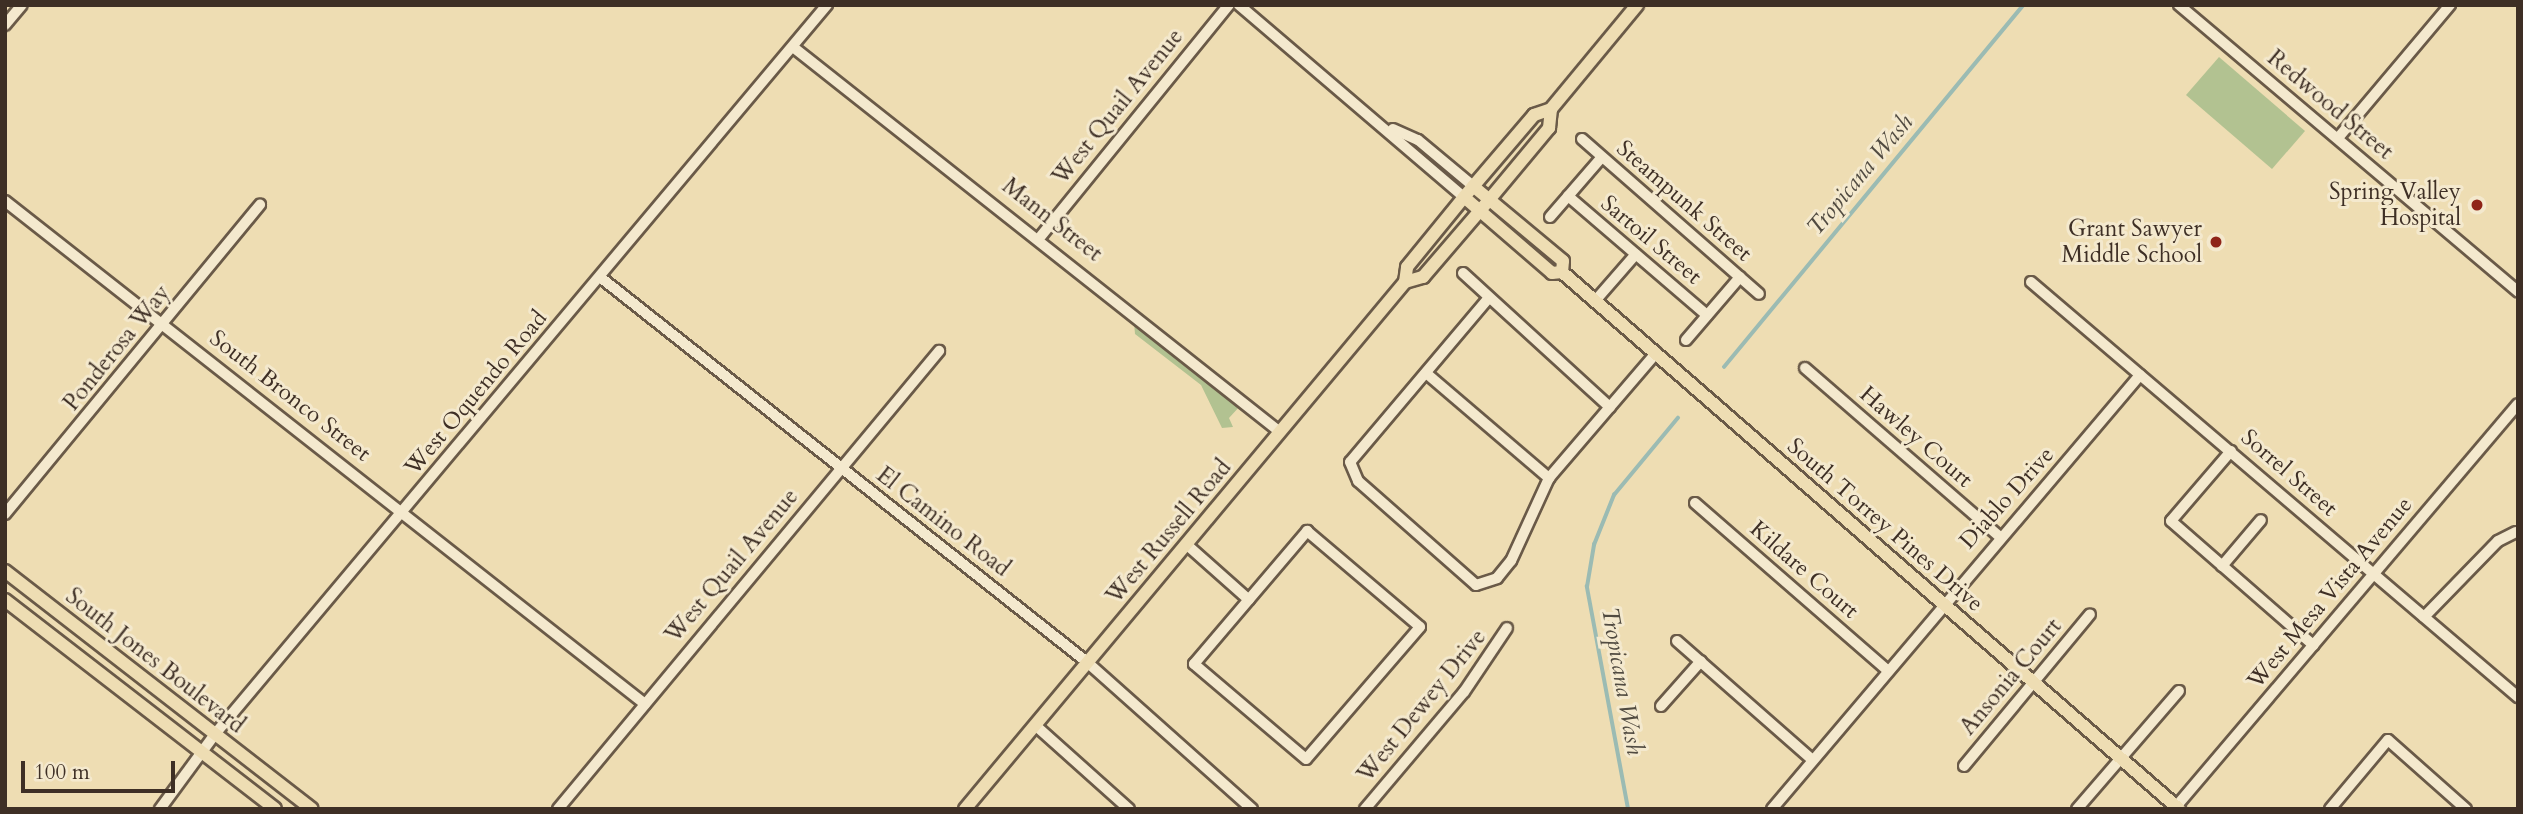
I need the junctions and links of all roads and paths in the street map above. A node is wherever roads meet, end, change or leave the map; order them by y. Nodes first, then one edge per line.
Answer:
1 (22, 5) edge
2 (827, 5) edge
3 (1229, 5) edge
4 (1239, 5) edge
5 (1637, 5) edge
6 (2179, 5) edge
7 (2450, 5) edge
8 (5, 25) edge
9 (793, 47) junction
10 (1551, 108) junction
11 (1387, 126) junction
12 (2338, 138) junction
13 (1582, 139) dead end
14 (1602, 157) junction
15 (1473, 186) junction
16 (1568, 196) junction
17 (1464, 197) junction
18 (1489, 200) junction
19 (5, 201) edge
20 (260, 205) dead end
21 (1480, 211) junction
22 (1550, 217) dead end
23 (1041, 236) junction
24 (1636, 254) junction
25 (1562, 272) junction
26 (1463, 273) dead end
27 (600, 277) junction
28 (1740, 277) junction
29 (1405, 282) junction
30 (2031, 282) dead end
31 (2518, 291) edge
32 (1759, 294) dead end
33 (1488, 300) junction
34 (1595, 301) junction
35 (1707, 315) junction
36 (163, 324) junction
37 (1686, 340) dead end
38 (939, 351) dead end
39 (1656, 353) junction
40 (1805, 368) dead end
41 (1426, 373) junction
42 (2140, 375) junction
43 (2518, 404) edge
44 (1610, 407) junction
45 (1280, 432) junction
46 (2231, 451) junction
47 (842, 469) junction
48 (1549, 478) junction
49 (1695, 503) dead end
50 (405, 512) junction
51 (5, 514) edge
52 (2261, 520) dead end
53 (2516, 531) edge
54 (2000, 537) junction
55 (1186, 544) junction
56 (2222, 566) junction
57 (5, 571) edge
58 (2373, 574) junction
59 (5, 600) edge
60 (1249, 600) junction
61 (1942, 603) junction
62 (2090, 614) dead end
63 (2424, 617) junction
64 (1507, 628) dead end
65 (1677, 640) dead end
66 (2312, 645) junction
67 (1701, 661) junction
68 (1087, 662) junction
69 (1886, 669) junction
70 (2034, 682) junction
71 (2179, 691) dead end
72 (2518, 697) edge
73 (645, 704) junction
74 (1661, 706) dead end
75 (1035, 725) junction
76 (215, 734) junction
77 (201, 752) junction
78 (1810, 758) junction
79 (2121, 758) junction
80 (1964, 766) dead end
81 (2177, 808) edge
82 (160, 809) edge
83 (275, 809) edge
84 (312, 809) edge
85 (558, 809) edge
86 (965, 809) edge
87 (1129, 809) edge
88 (1252, 809) edge
89 (1365, 809) edge
90 (1772, 809) edge
91 (2077, 809) edge
92 (2330, 809) edge
93 (2466, 809) edge

1 - 8 street
2 - 9 street, West Oquendo Road
3 - 23 street, West Quail Avenue
4 - 11 street, South Torrey Pines Drive
5 - 10 main road, West Russell Road
6 - 12 street, Redwood Street
7 - 12 street
9 - 23 street, Mann Street
9 - 27 street, West Oquendo Road
10 - 15 main road, West Russell Road
10 - 18 main road, West Russell Road
11 - 15 street, South Torrey Pines Drive
11 - 17 street, South Torrey Pines Drive
12 - 31 street, Redwood Street
13 - 14 street, Steampunk Street
14 - 16 street
14 - 28 street, Steampunk Street
15 - 17 main road, West Russell Road
15 - 18 main road, South Torrey Pines Drive
16 - 22 street
16 - 24 street, Sartoil Street
17 - 21 main road, South Torrey Pines Drive
17 - 29 main road, West Russell Road
18 - 21 main road, West Russell Road
18 - 25 main road, South Torrey Pines Drive
19 - 36 street, South Bronco Street
20 - 36 street, Ponderosa Way
21 - 25 main road, South Torrey Pines Drive
21 - 29 main road, West Russell Road
23 - 45 street, Mann Street
24 - 34 street
24 - 35 street, Sartoil Street
25 - 34 main road, South Torrey Pines Drive
26 - 33 street
27 - 47 street, El Camino Road
27 - 50 street, West Oquendo Road
28 - 32 street, Steampunk Street
28 - 35 street
29 - 45 main road, West Russell Road
30 - 42 street, Sorrel Street
33 - 41 street
33 - 44 street
34 - 39 main road, South Torrey Pines Drive
35 - 37 street
36 - 50 street, South Bronco Street
36 - 51 street, Ponderosa Way
38 - 47 street, West Quail Avenue
39 - 44 street
39 - 61 main road, South Torrey Pines Drive
40 - 54 street, Hawley Court
41 - 48 street
41 - 48 street
42 - 46 street, Sorrel Street
42 - 54 street, Diablo Drive
43 - 58 street, West Mesa Vista Avenue
44 - 48 street
45 - 55 main road, West Russell Road
46 - 56 street
46 - 58 street, Sorrel Street
47 - 68 street, El Camino Road
47 - 73 street, West Quail Avenue
49 - 69 street, Kildare Court
50 - 73 street, South Bronco Street
50 - 76 street, West Oquendo Road
52 - 56 street
53 - 63 street
54 - 61 street, Diablo Drive
55 - 60 street
55 - 68 main road, West Russell Road
56 - 66 street
57 - 76 main road, South Jones Boulevard
58 - 63 street, Sorrel Street
58 - 66 street, West Mesa Vista Avenue
59 - 77 main road, South Jones Boulevard
60 - 60 street
61 - 69 street, Diablo Drive
61 - 70 main road, South Torrey Pines Drive
62 - 70 street, Ansonia Court
63 - 72 street, Sorrel Street
64 - 89 street, West Dewey Drive
65 - 67 street
66 - 81 street, West Mesa Vista Avenue
67 - 74 street
67 - 78 street
68 - 75 main road, West Russell Road
68 - 88 street, El Camino Road
69 - 78 street, Diablo Drive
70 - 79 main road, South Torrey Pines Drive
70 - 80 street, Ansonia Court
71 - 79 street
73 - 85 street, West Quail Avenue
75 - 86 main road, West Russell Road
75 - 87 street
76 - 77 street, West Oquendo Road
76 - 84 main road, South Jones Boulevard
77 - 82 street, West Oquendo Road
77 - 83 main road, South Jones Boulevard
78 - 90 street, Diablo Drive
79 - 81 main road, South Torrey Pines Drive
79 - 91 street
92 - 93 street

